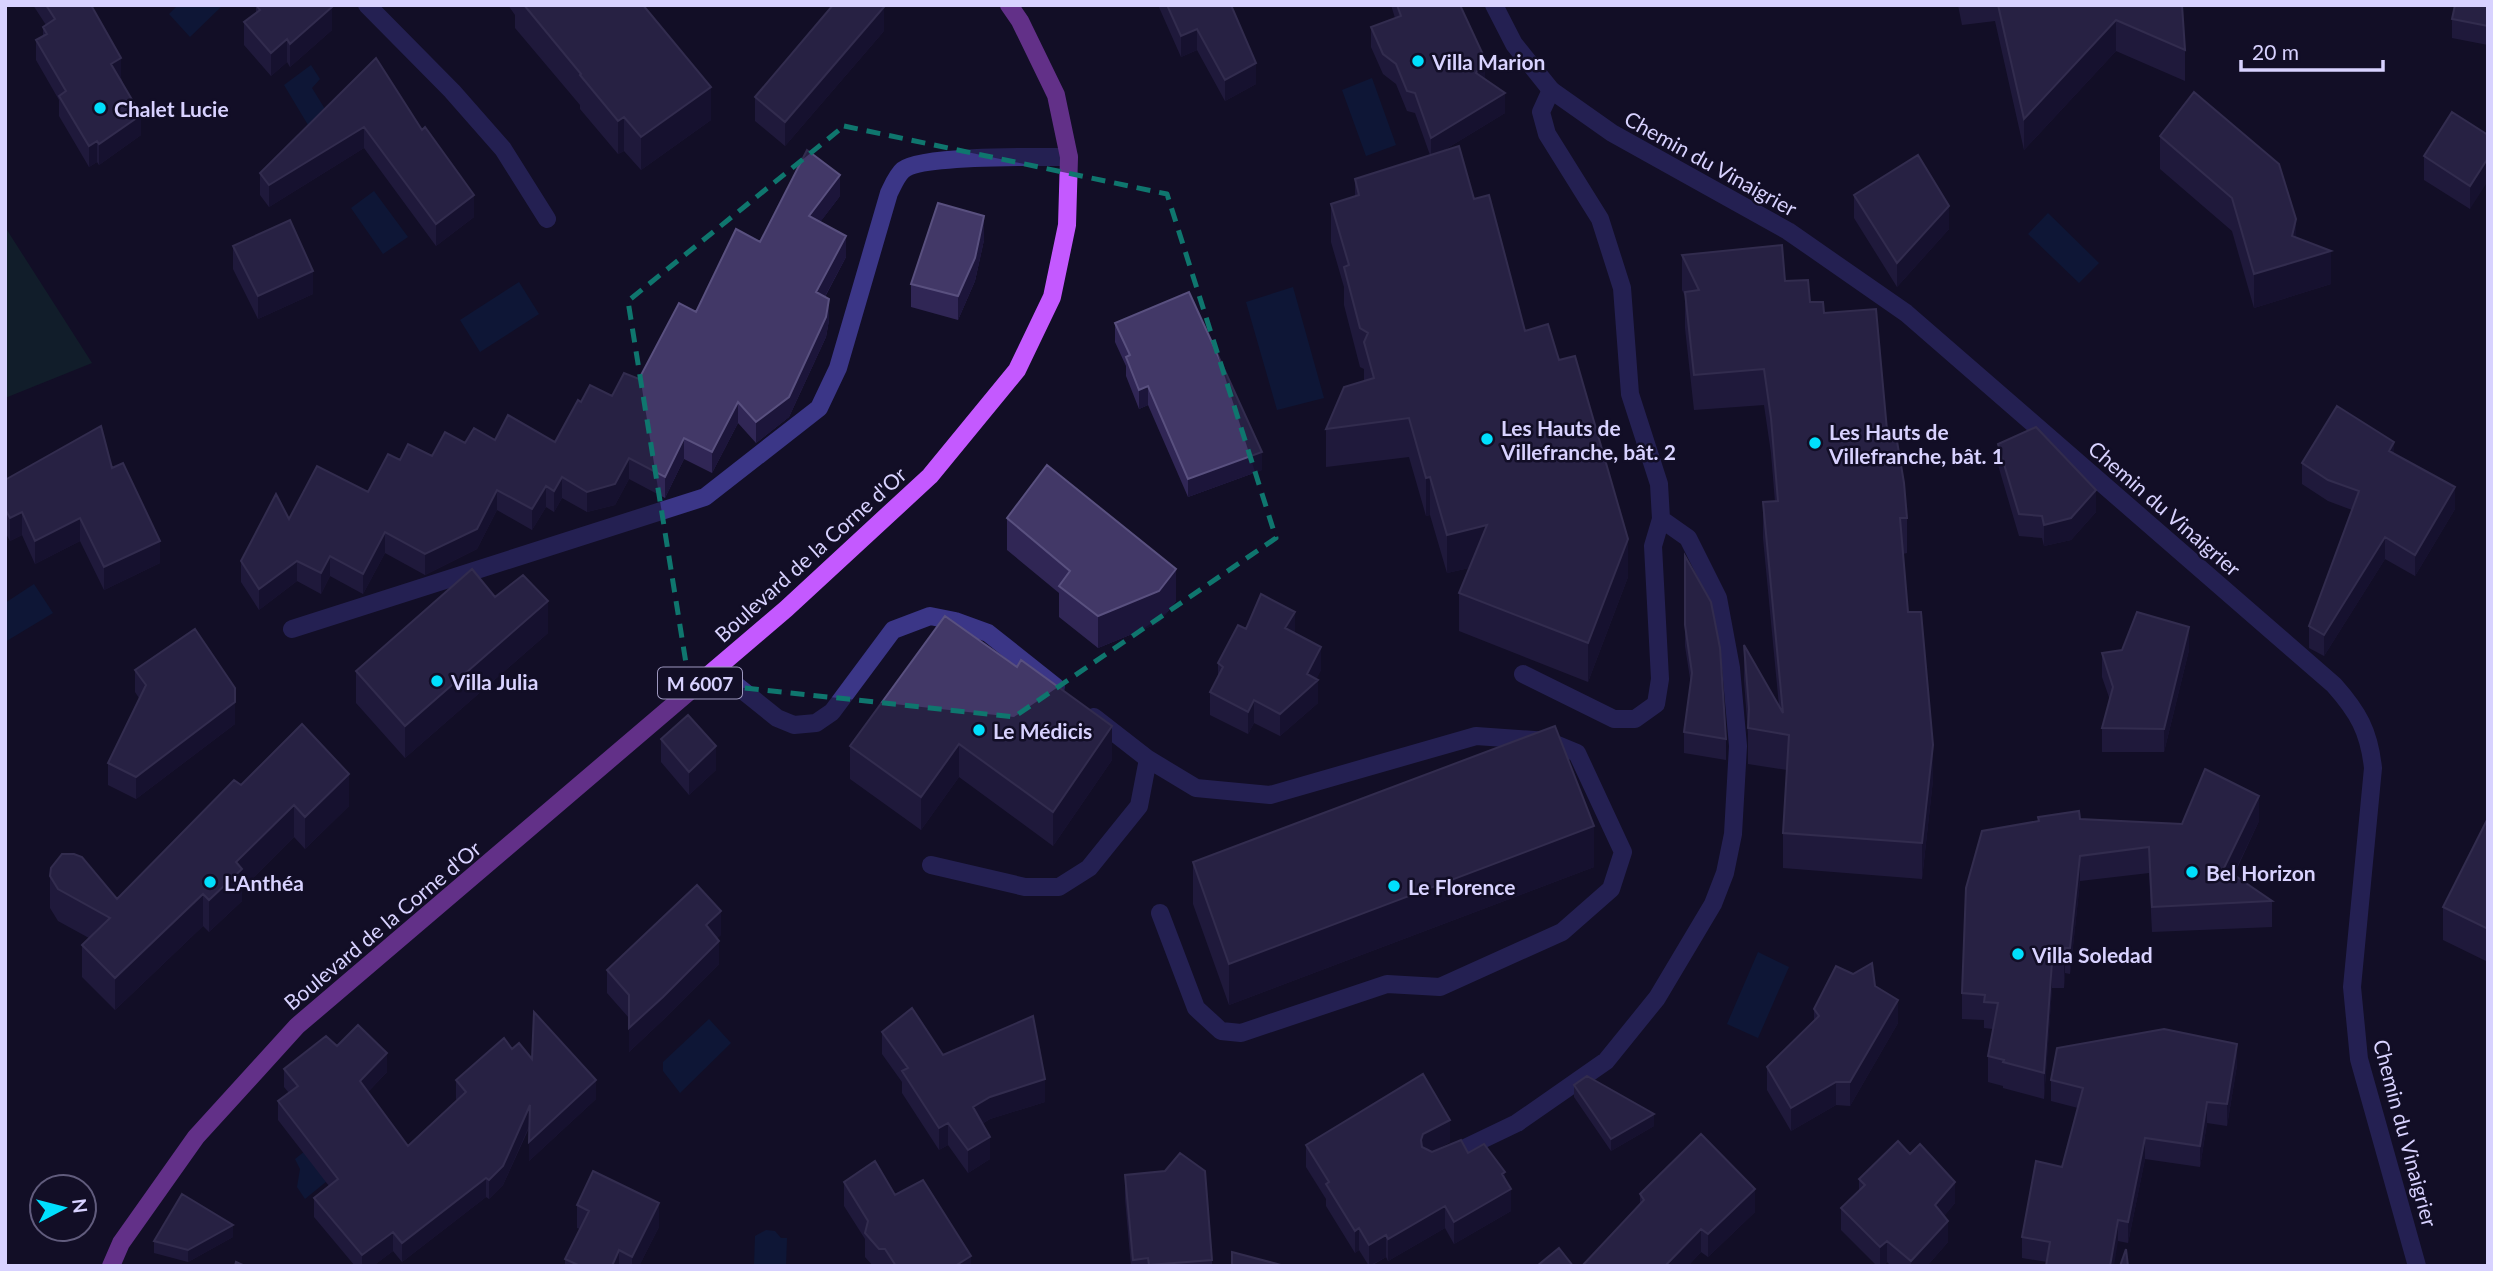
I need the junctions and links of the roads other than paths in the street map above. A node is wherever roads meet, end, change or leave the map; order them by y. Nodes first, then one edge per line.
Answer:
1 (367, 5) edge
2 (1009, 5) edge
3 (1493, 5) edge
4 (1551, 90) junction
5 (1069, 157) junction
6 (547, 219) dead end
7 (1661, 519) junction
8 (292, 628) dead end
9 (716, 669) junction
10 (1522, 674) dead end
11 (1147, 759) junction
12 (931, 865) dead end
13 (1160, 913) dead end
14 (1432, 1163) edge
15 (111, 1266) edge
16 (2417, 1266) edge

1 - 6 street
2 - 5 main road, Boulevard de la Corne d'Or / M 6007
3 - 4 street, Chemin du Vinaigrier
4 - 7 street
4 - 16 street, Chemin du Vinaigrier
5 - 8 street
5 - 9 main road, Boulevard de la Corne d'Or / M 6007
7 - 10 street
7 - 14 street
9 - 11 street
9 - 15 main road, Boulevard de la Corne d'Or / M 6007
11 - 12 street
11 - 13 street

